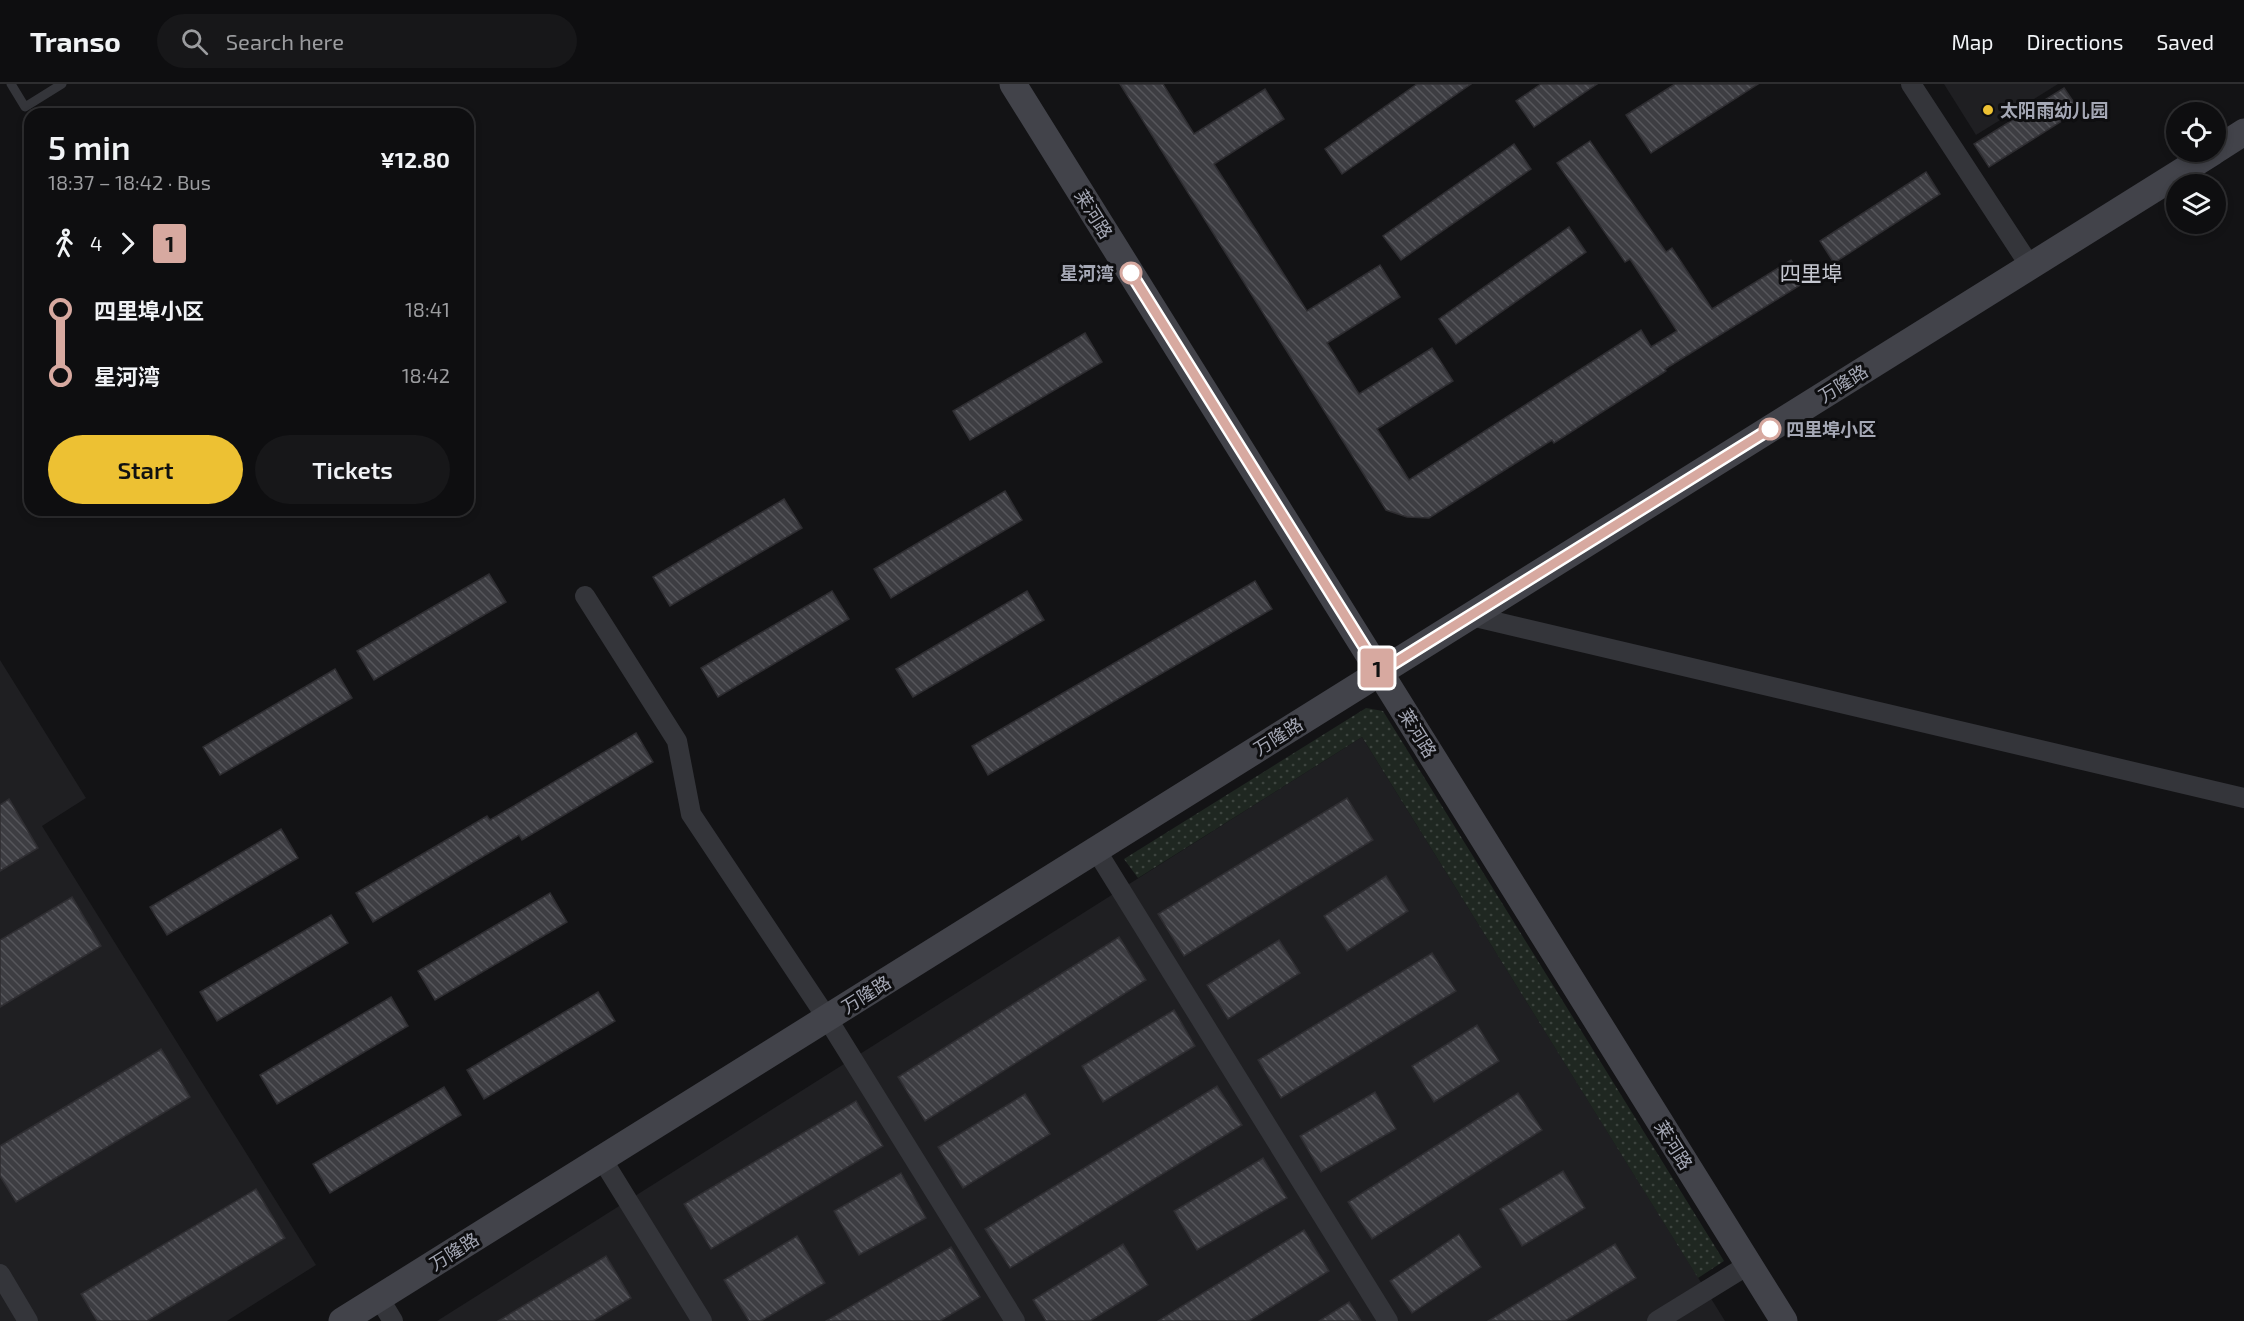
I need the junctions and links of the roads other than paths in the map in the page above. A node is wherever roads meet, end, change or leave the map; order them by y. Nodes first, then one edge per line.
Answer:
1 (10, 84) edge
2 (62, 84) edge
3 (1013, 84) edge
4 (1911, 84) edge
5 (2244, 132) edge
6 (2226, 143) edge
7 (2196, 162) edge
8 (2030, 266) junction
9 (585, 596) dead end
10 (1471, 616) junction
11 (1380, 672) junction
12 (2244, 798) edge
13 (1096, 850) junction
14 (827, 1018) junction
15 (602, 1159) junction
16 (1749, 1265) junction
17 (0, 1274) edge
18 (378, 1298) junction
19 (28, 1321) edge
20 (342, 1321) edge
21 (393, 1321) edge
22 (702, 1321) edge
23 (1016, 1321) edge
24 (1388, 1321) edge
25 (1658, 1321) edge
26 (1784, 1321) edge

1 - 2 lane
3 - 11 street, 莱河路
4 - 8 street
5 - 6 street, 万隆路
7 - 8 street, 万隆路
8 - 10 street, 万隆路
9 - 14 street
10 - 11 street, 万隆路
10 - 12 street
11 - 13 street, 万隆路
11 - 16 street, 莱河路
13 - 14 street, 万隆路
13 - 24 street
14 - 15 street, 万隆路
14 - 23 street
15 - 18 street, 万隆路
15 - 22 street
16 - 25 street
16 - 26 street, 莱河路
17 - 19 street
18 - 20 street, 万隆路
18 - 21 street

